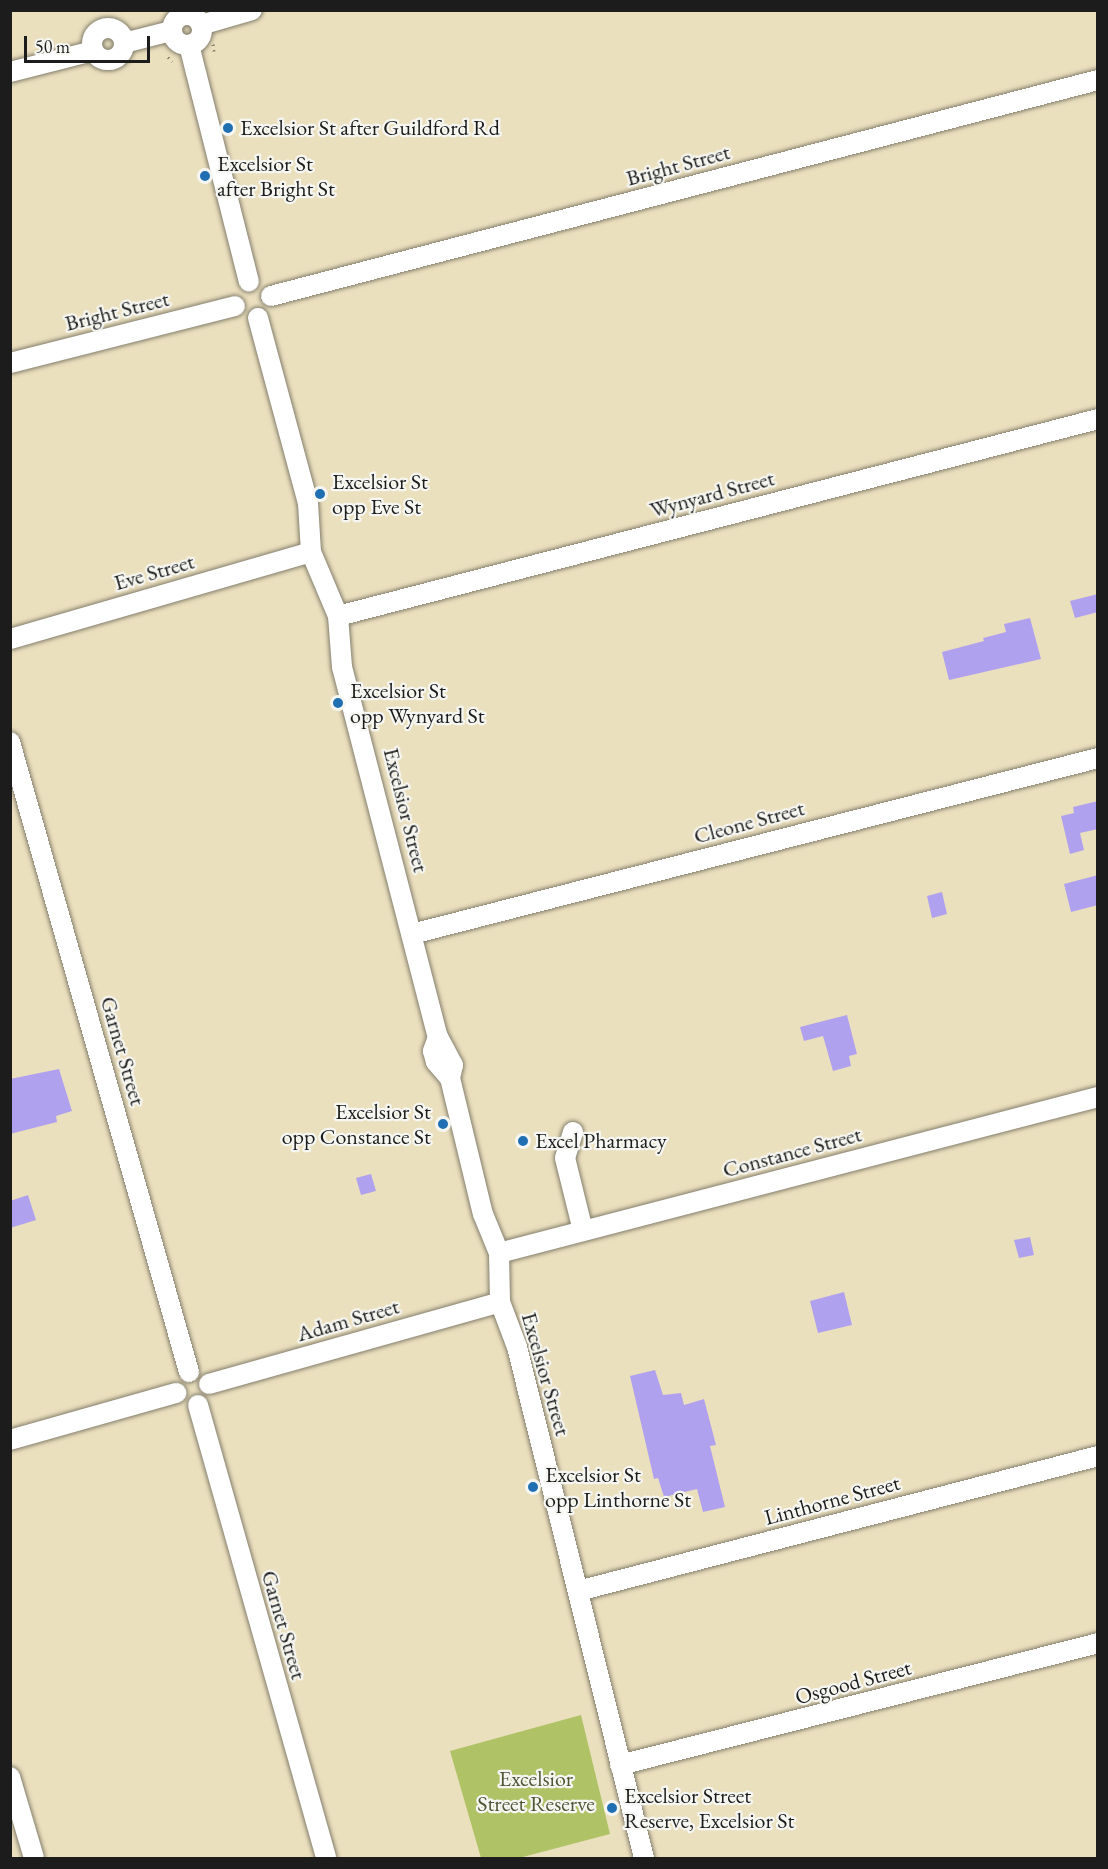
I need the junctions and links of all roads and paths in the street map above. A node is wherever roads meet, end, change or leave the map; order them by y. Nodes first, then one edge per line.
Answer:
1 (252, 10) edge
2 (102, 19) edge
3 (201, 25) junction
4 (171, 31) junction
5 (124, 44) junction
6 (213, 44) dead end
7 (189, 45) junction
8 (93, 51) junction
9 (214, 51) dead end
10 (168, 57) dead end
11 (172, 61) dead end
12 (10, 72) edge
13 (1098, 80) edge
14 (249, 282) junction
15 (271, 296) junction
16 (235, 306) junction
17 (258, 318) junction
18 (10, 363) edge
19 (1098, 419) edge
20 (311, 552) junction
21 (338, 616) junction
22 (10, 639) edge
23 (10, 742) edge
24 (1098, 758) edge
25 (412, 934) junction
26 (1098, 1096) edge
27 (573, 1132) dead end
28 (583, 1231) junction
29 (499, 1253) junction
30 (500, 1302) junction
31 (189, 1372) junction
32 (209, 1384) junction
33 (176, 1393) junction
34 (198, 1405) junction
35 (10, 1440) edge
36 (1098, 1455) edge
37 (578, 1591) junction
38 (1098, 1643) edge
39 (620, 1765) junction
40 (10, 1777) edge
41 (34, 1858) edge
42 (326, 1858) edge
43 (644, 1858) edge

1 - 3 street
2 - 5 street
2 - 8 street
3 - 4 street
3 - 7 street
4 - 5 street
4 - 7 street
5 - 8 street
6 - 9 path
7 - 14 street
8 - 12 street
10 - 11 path
13 - 15 street, Bright Street
14 - 15 street
14 - 16 street
15 - 17 street
16 - 17 street
16 - 18 street, Bright Street
17 - 20 street, Excelsior Street
19 - 21 street, Wynyard Street
20 - 21 street, Excelsior Street
20 - 22 street, Eve Street
21 - 25 street, Excelsior Street
23 - 31 street, Garnet Street
24 - 25 street, Cleone Street
25 - 29 street, Excelsior Street
26 - 28 street, Constance Street
27 - 28 street
28 - 29 street, Constance Street
29 - 30 street, Excelsior Street
30 - 32 street, Adam Street
30 - 37 street, Excelsior Street
31 - 32 street
31 - 33 street
32 - 34 street
33 - 34 street
33 - 35 street
34 - 42 street, Garnet Street
36 - 37 street, Linthorne Street
37 - 39 street, Excelsior Street
38 - 39 street, Osgood Street
39 - 43 street, Excelsior Street
40 - 41 street

